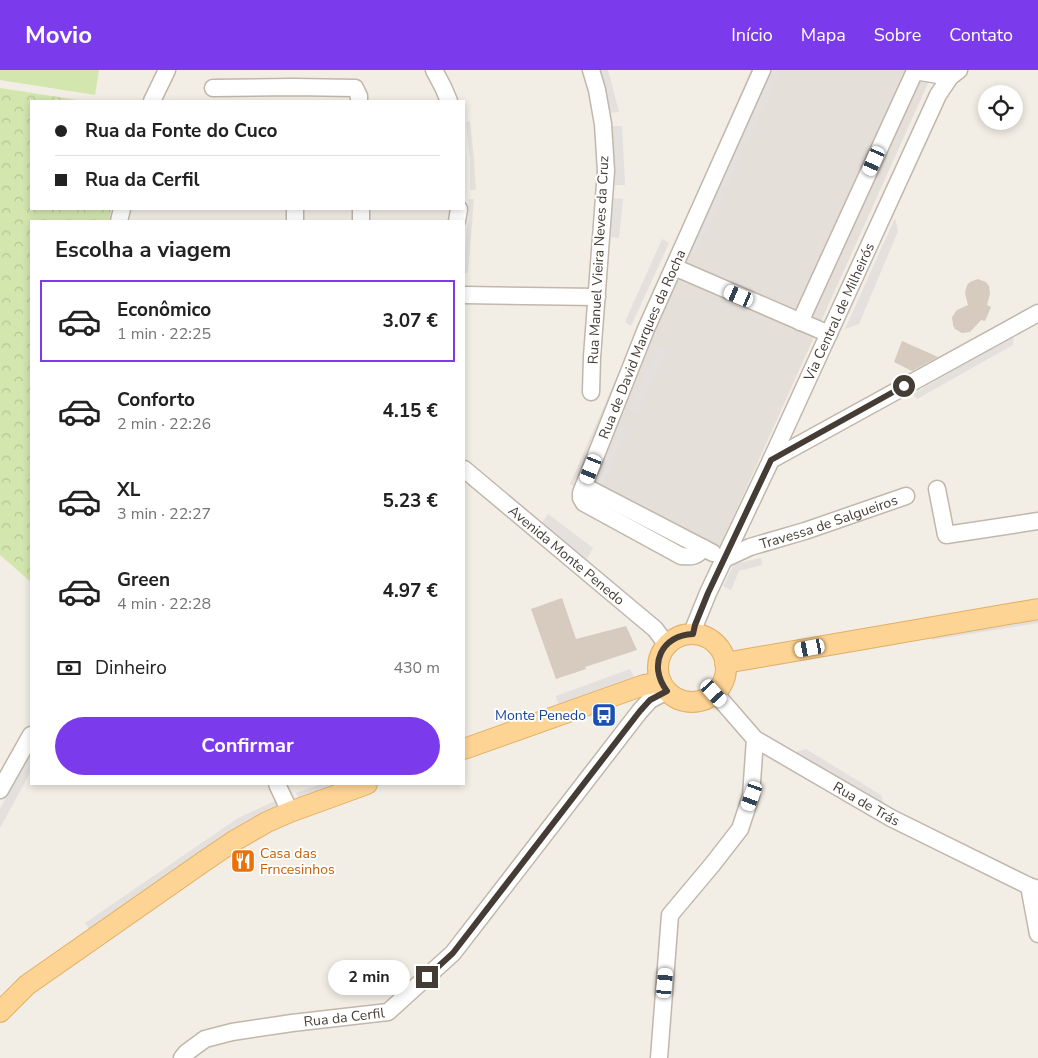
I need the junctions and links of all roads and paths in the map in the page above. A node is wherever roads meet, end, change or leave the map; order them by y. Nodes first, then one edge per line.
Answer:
1 (167, 70) edge
2 (434, 70) edge
3 (591, 70) edge
4 (762, 70) edge
5 (955, 74) edge
6 (212, 88) dead end
7 (293, 94) edge
8 (152, 100) edge
9 (359, 100) edge
10 (449, 100) edge
11 (674, 267) junction
12 (465, 295) edge
13 (597, 297) junction
14 (1038, 313) edge
15 (800, 322) junction
16 (829, 334) junction
17 (591, 392) dead end
18 (771, 460) junction
19 (465, 469) edge
20 (937, 489) dead end
21 (906, 496) dead end
22 (1038, 521) edge
23 (724, 559) junction
24 (1038, 609) edge
25 (693, 634) junction
26 (666, 645) junction
27 (725, 663) junction
28 (664, 686) junction
29 (714, 693) junction
30 (30, 737) edge
31 (755, 739) junction
32 (465, 749) edge
33 (277, 785) edge
34 (364, 785) edge
35 (0, 790) edge
36 (290, 812) junction
37 (1034, 887) edge
38 (1038, 934) edge
39 (0, 1012) edge
40 (182, 1058) edge
41 (659, 1058) edge

1 - 8 street
2 - 10 street
3 - 13 street, Rua Manuel Vieira Neves da Cruz
4 - 11 street, Rua de David Marques da Rocha
5 - 15 street
5 - 16 street, Via Central de Milheirós
6 - 7 street
7 - 9 street
11 - 15 street
11 - 23 street, Rua de David Marques da Rocha
12 - 13 street
13 - 17 street, Rua Manuel Vieira Neves da Cruz
14 - 18 street
15 - 16 street
16 - 18 street, Via Central de Milheirós
18 - 23 street, Via Central de Milheirós
19 - 26 street, Avenida Monte Penedo
20 - 22 street
21 - 23 street, Travessa de Salgueiros
23 - 25 street, Via Central de Milheirós
24 - 27 main road
25 - 26 main road
25 - 27 main road
26 - 28 main road
27 - 29 main road
28 - 29 main road
28 - 32 main road
28 - 40 street, Rua da Cerfil
29 - 31 street, Rua de Trás
30 - 35 street
31 - 37 street, Rua de Trás
31 - 41 street
33 - 36 street
34 - 36 main road
36 - 39 main road
37 - 38 street

